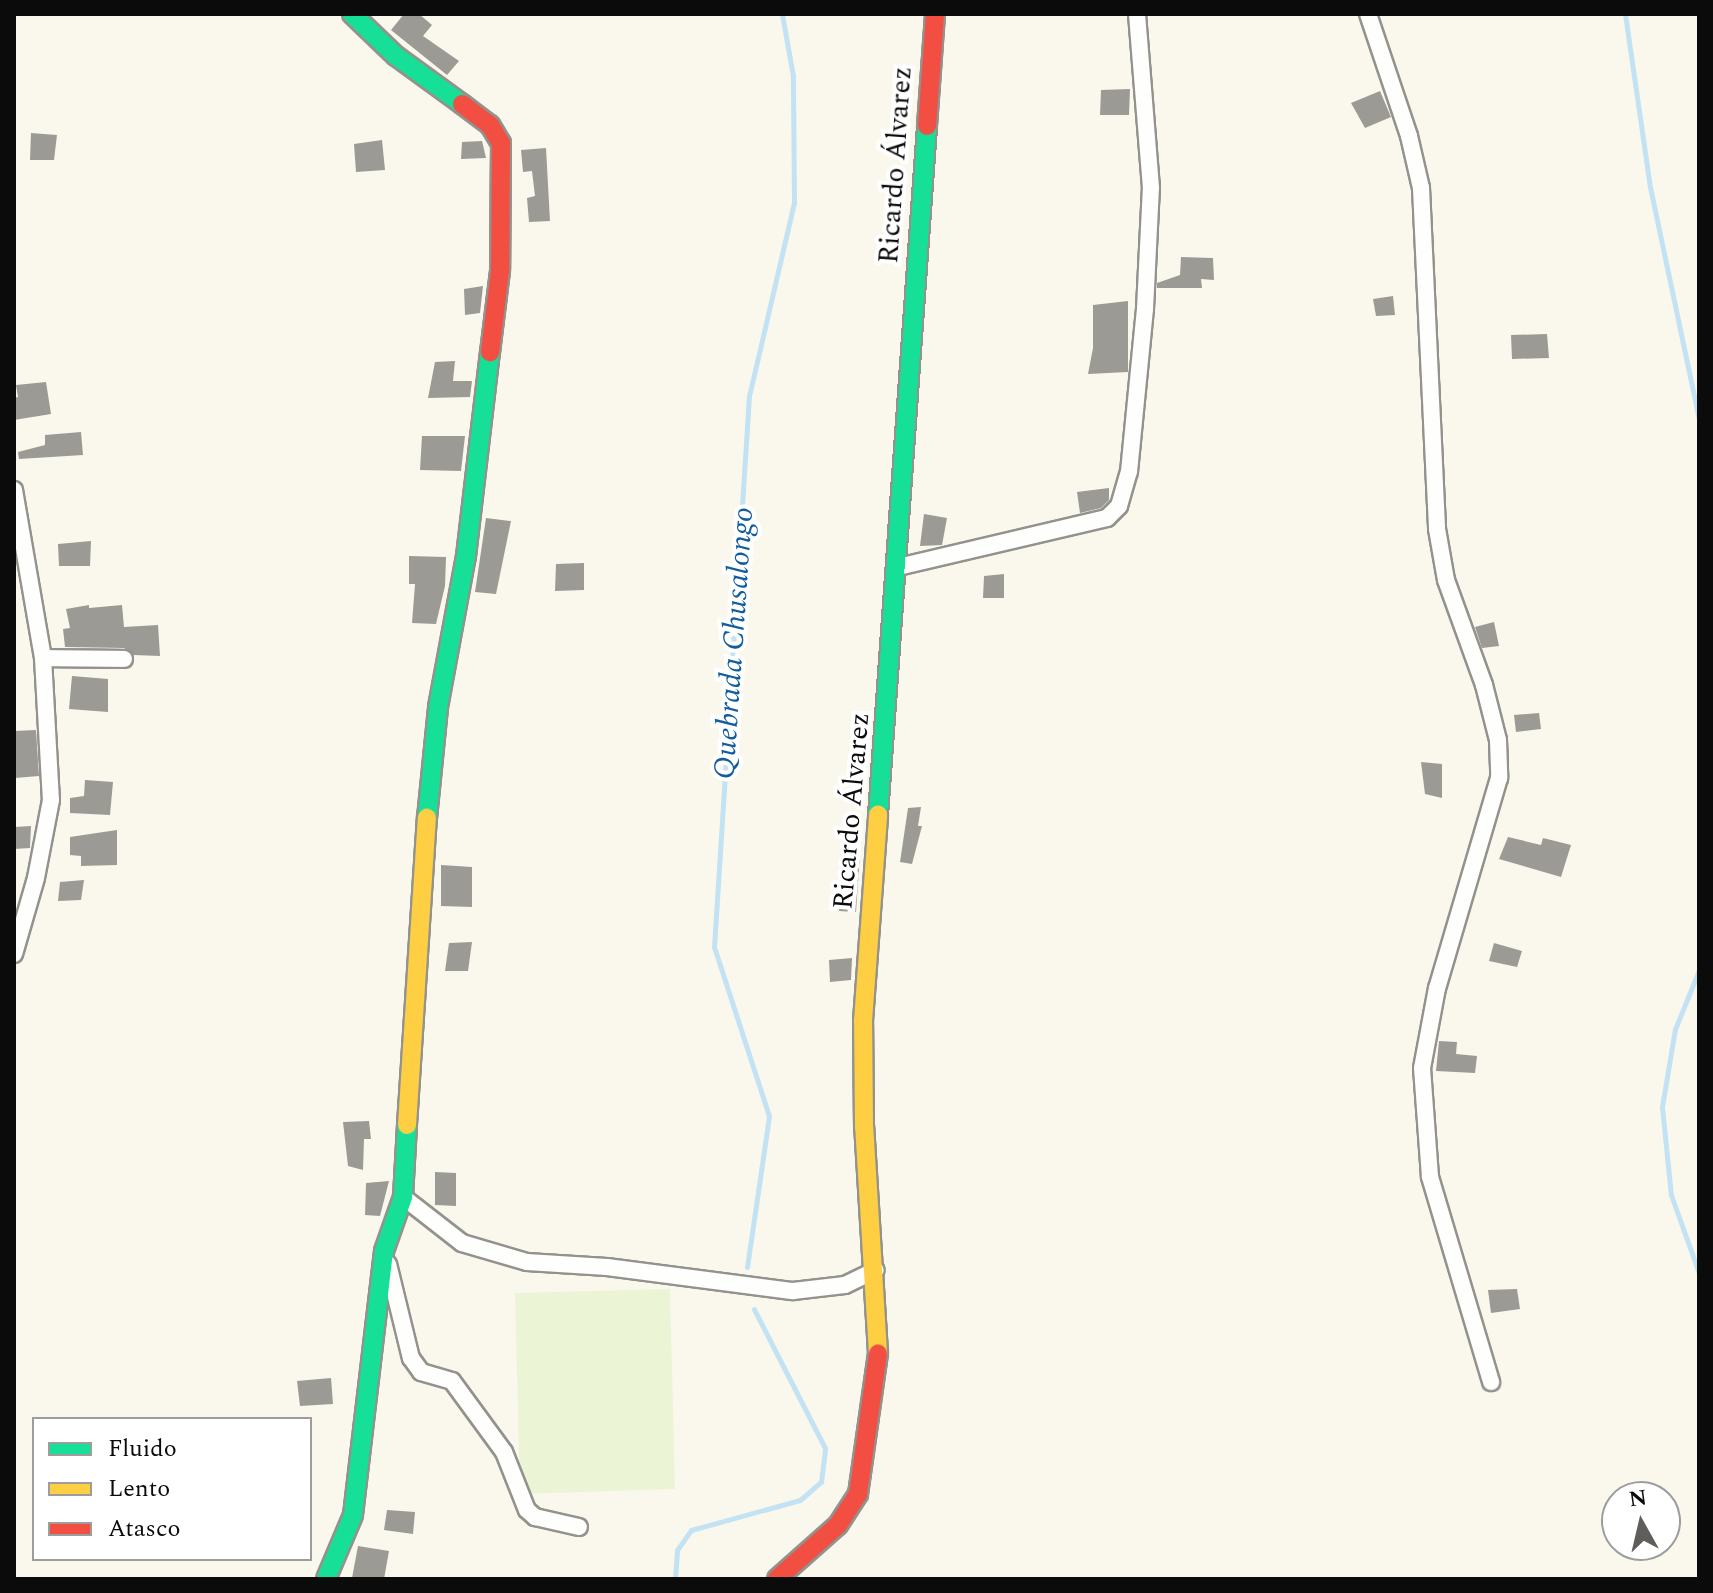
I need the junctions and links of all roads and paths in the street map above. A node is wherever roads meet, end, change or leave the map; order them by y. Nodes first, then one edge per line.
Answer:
1 (352, 14) edge
2 (935, 14) edge
3 (1137, 14) edge
4 (1371, 17) edge
5 (14, 490) edge
6 (898, 567) junction
7 (43, 658) junction
8 (124, 659) dead end
9 (14, 954) edge
10 (403, 1197) junction
11 (384, 1251) junction
12 (876, 1270) junction
13 (1491, 1382) dead end
14 (579, 1527) dead end
15 (326, 1579) edge
16 (777, 1579) edge

1 - 10 street
2 - 6 street, Ricardo Álvarez
3 - 6 street
4 - 13 street
5 - 7 street
6 - 12 street, Ricardo Álvarez
7 - 8 street
7 - 9 street
10 - 11 street
10 - 12 street
11 - 14 street
11 - 15 street
12 - 16 street, Ricardo Álvarez

